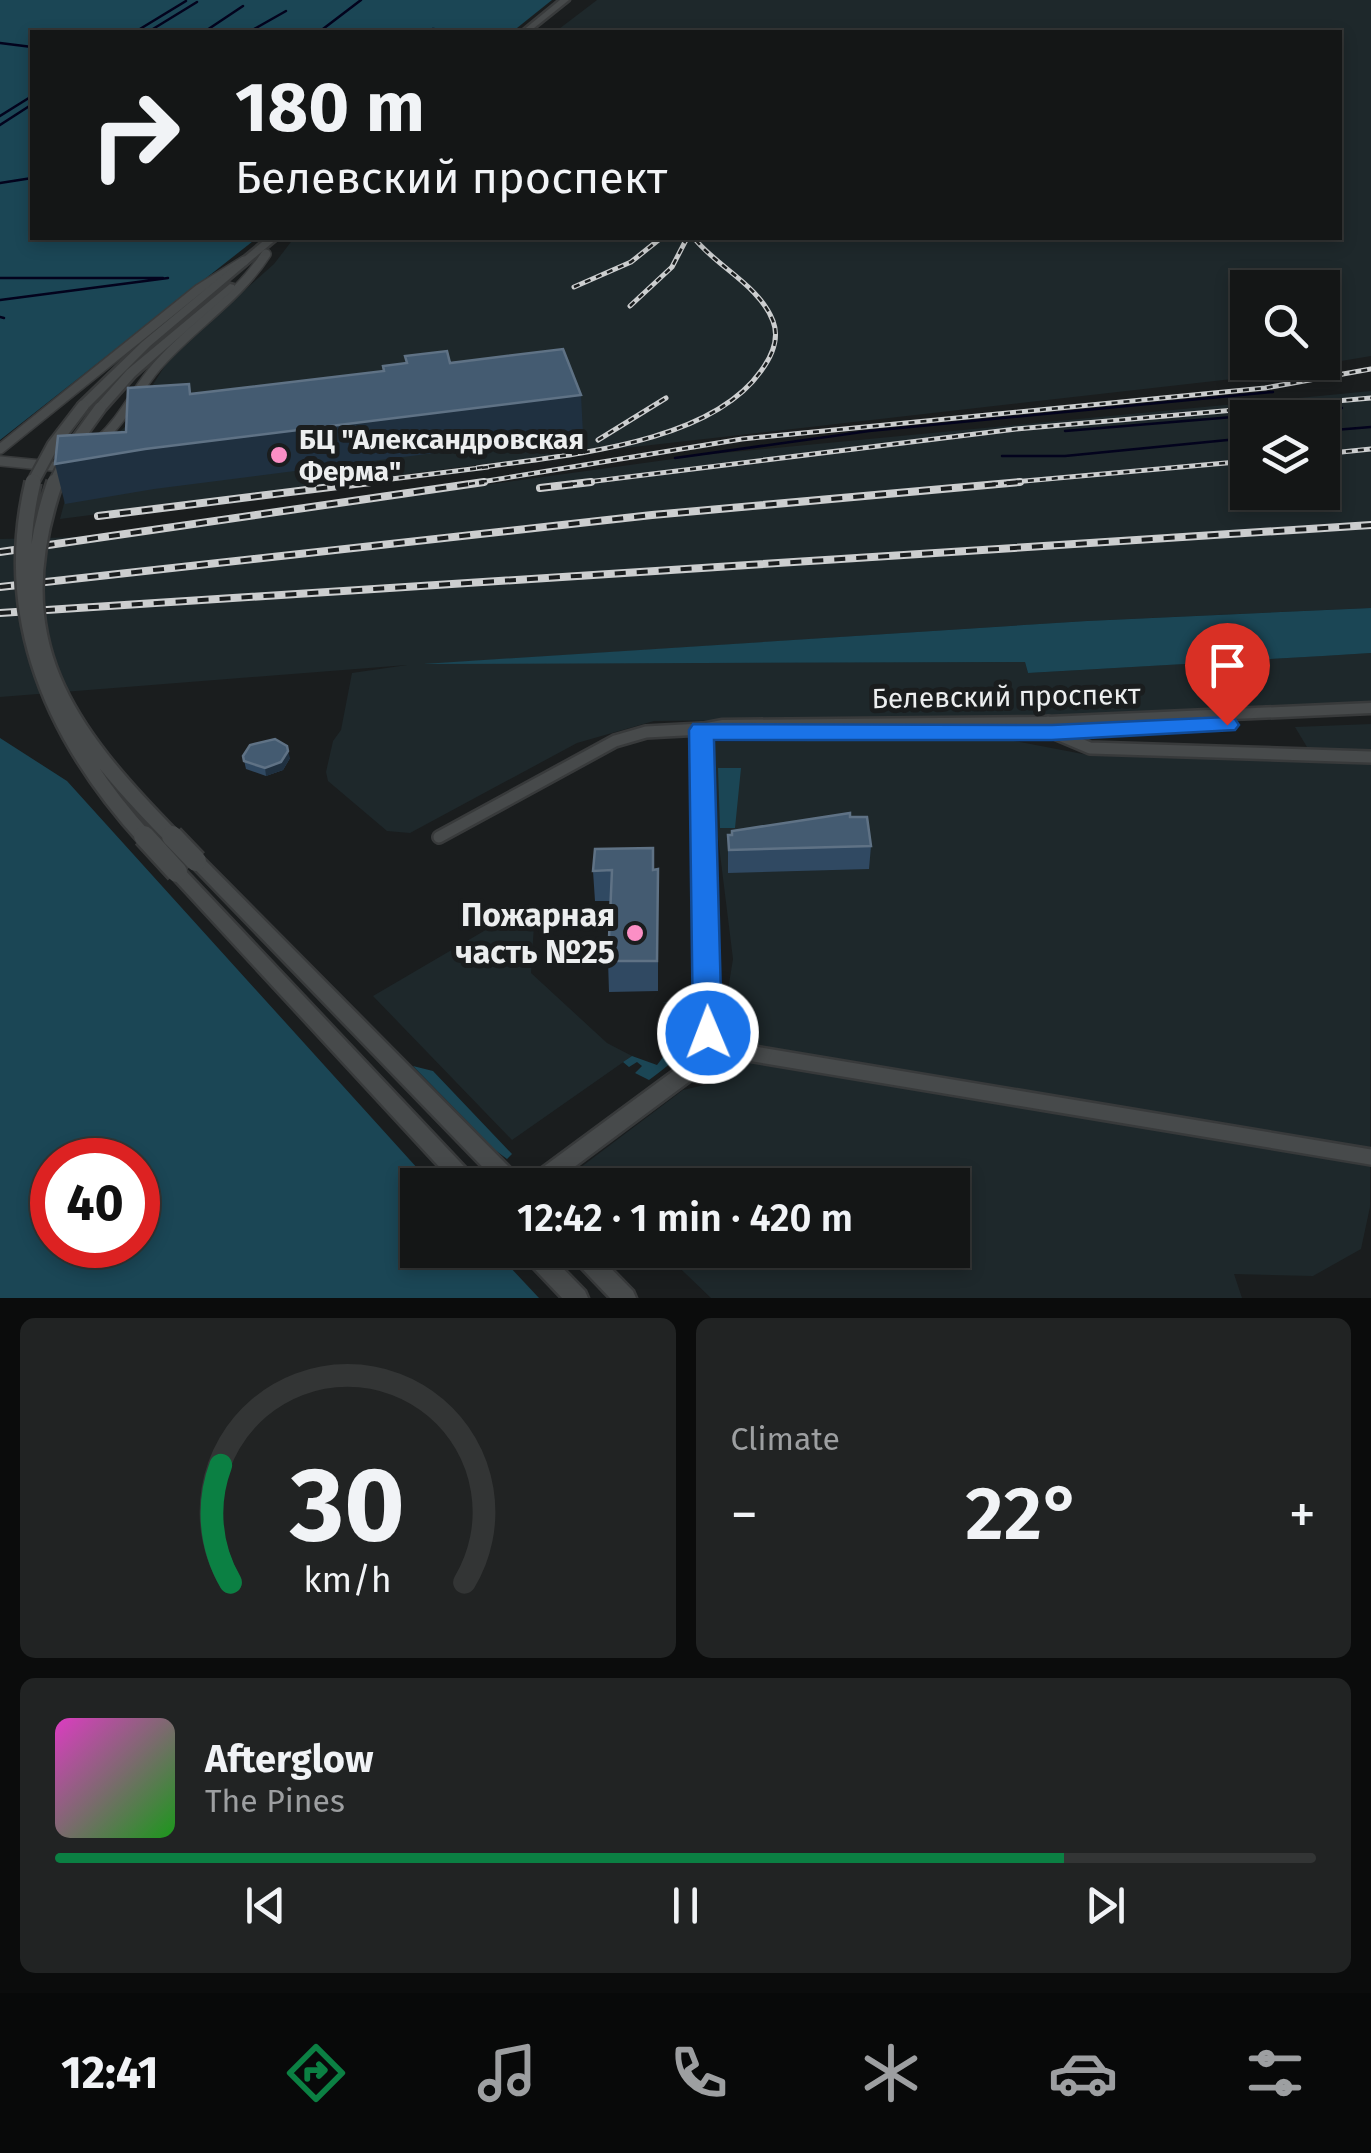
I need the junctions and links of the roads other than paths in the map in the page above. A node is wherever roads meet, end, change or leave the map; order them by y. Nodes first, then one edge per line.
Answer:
1 (565, 0) edge
2 (573, 0) edge
3 (528, 30) edge
4 (536, 30) edge
5 (272, 240) edge
6 (283, 240) edge
7 (266, 254) junction
8 (248, 259) junction
9 (91, 407) junction
10 (95, 444) edge
11 (4, 445) edge
12 (81, 454) edge
13 (6, 461) edge
14 (1371, 708) edge
15 (1371, 718) edge
16 (1050, 727) junction
17 (702, 730) junction
18 (1371, 756) edge
19 (439, 837) dead end
20 (706, 1046) junction
21 (1371, 1157) edge
22 (453, 1168) edge
23 (497, 1168) edge
24 (557, 1168) edge
25 (548, 1268) edge
26 (596, 1268) edge
27 (577, 1298) edge
28 (625, 1298) edge

1 - 3 main road
2 - 4 main road
5 - 8 main road
6 - 7 main road
7 - 9 main road
7 - 10 street
8 - 9 main road
8 - 11 street
9 - 22 main road, bridge
9 - 23 main road, bridge
11 - 13 street
12 - 13 street
14 - 16 main road, Белевский проспект
15 - 16 main road, Белевский проспект
16 - 17 main road, Белевский проспект
16 - 18 street
17 - 19 street, Белевский проспект
17 - 20 main road
20 - 21 street
20 - 24 main road
25 - 27 main road
26 - 28 main road

